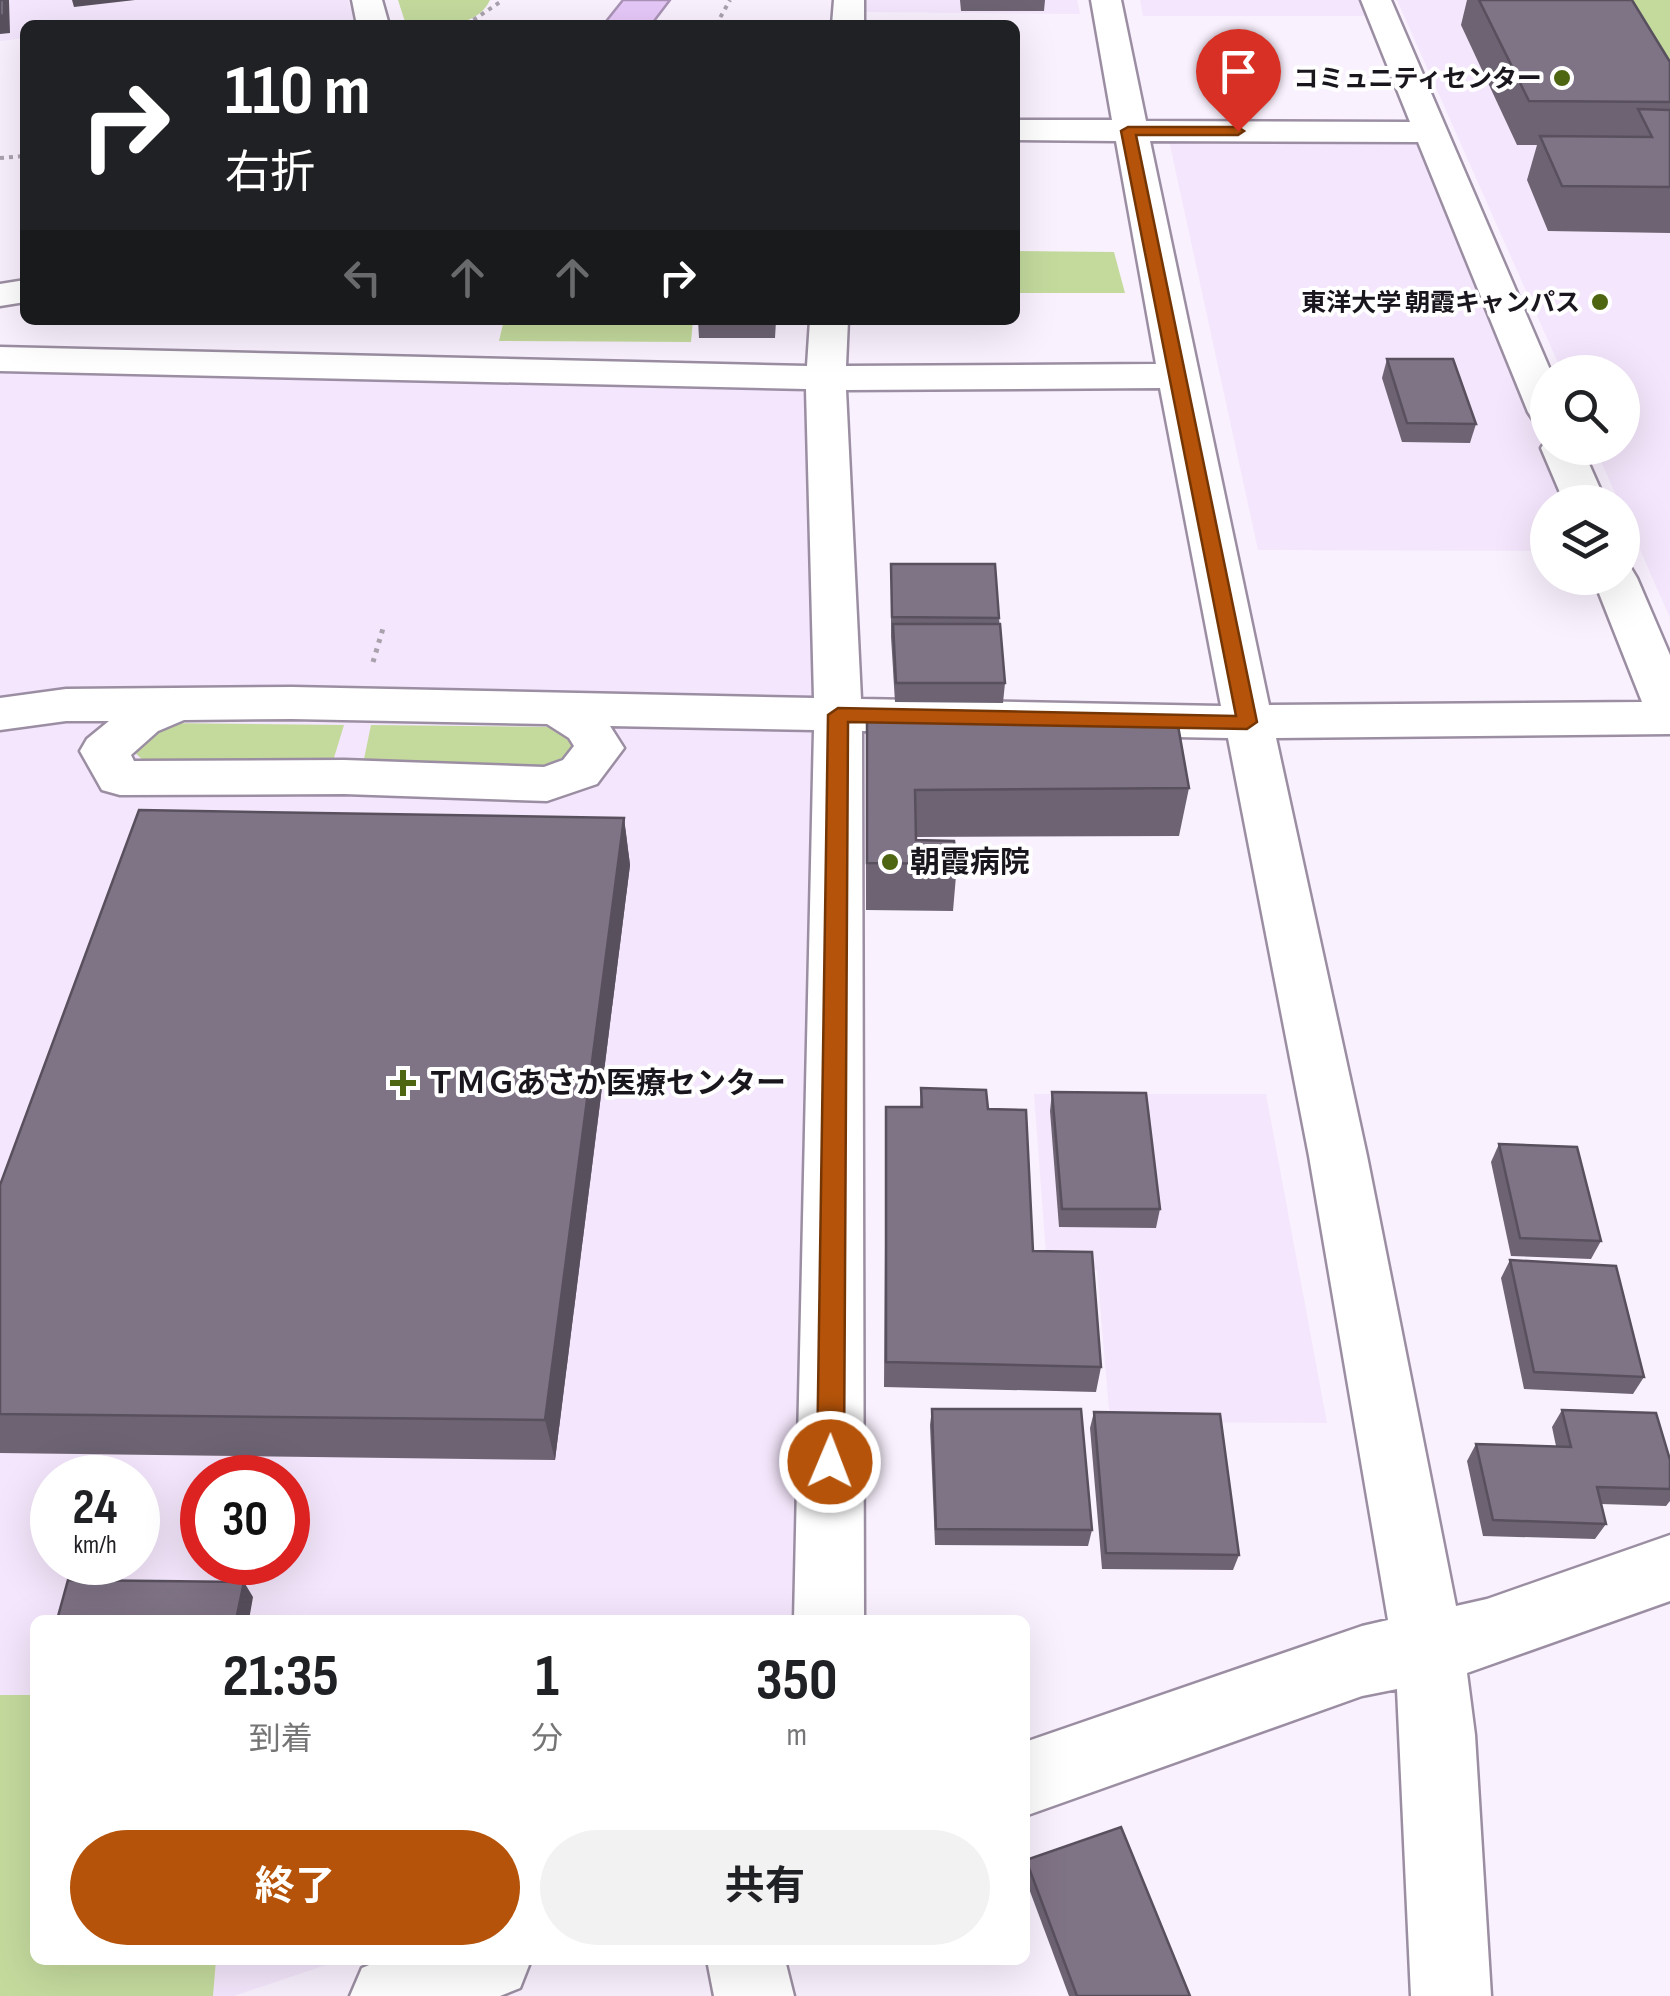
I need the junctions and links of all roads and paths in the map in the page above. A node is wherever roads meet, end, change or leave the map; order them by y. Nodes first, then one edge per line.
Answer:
1 (503, 0) edge
2 (1106, 0) edge
3 (1376, 0) edge
4 (473, 20) edge
5 (1020, 130) edge
6 (1128, 131) junction
7 (1432, 132) junction
8 (829, 325) edge
9 (0, 359) edge
10 (1530, 369) edge
11 (1180, 376) junction
12 (826, 378) junction
13 (1622, 595) edge
14 (66, 705) junction
15 (174, 705) junction
16 (554, 707) junction
17 (672, 710) junction
18 (0, 714) edge
19 (838, 715) junction
20 (1670, 715) edge
21 (1247, 722) junction
22 (600, 748) junction
23 (104, 751) junction
24 (1670, 1568) edge
25 (828, 1615) edge
26 (1428, 1646) junction
27 (1030, 1777) edge
28 (478, 1965) edge
29 (747, 1965) edge
30 (390, 1996) edge
31 (754, 1996) edge
32 (1451, 1996) edge

1 - 4 path
2 - 6 street
3 - 7 street
5 - 6 street
6 - 7 street
6 - 11 street
7 - 10 street
8 - 12 street
9 - 12 street
11 - 12 street
11 - 21 street
12 - 19 street
13 - 20 street
14 - 15 street
14 - 18 street
14 - 23 street
15 - 16 street
15 - 23 street
16 - 17 street
16 - 22 street
17 - 19 street
17 - 22 street
19 - 21 street
19 - 25 street
20 - 21 street
21 - 26 street
22 - 23 street
24 - 26 street
26 - 27 street
26 - 32 street
28 - 30 street
29 - 31 street

